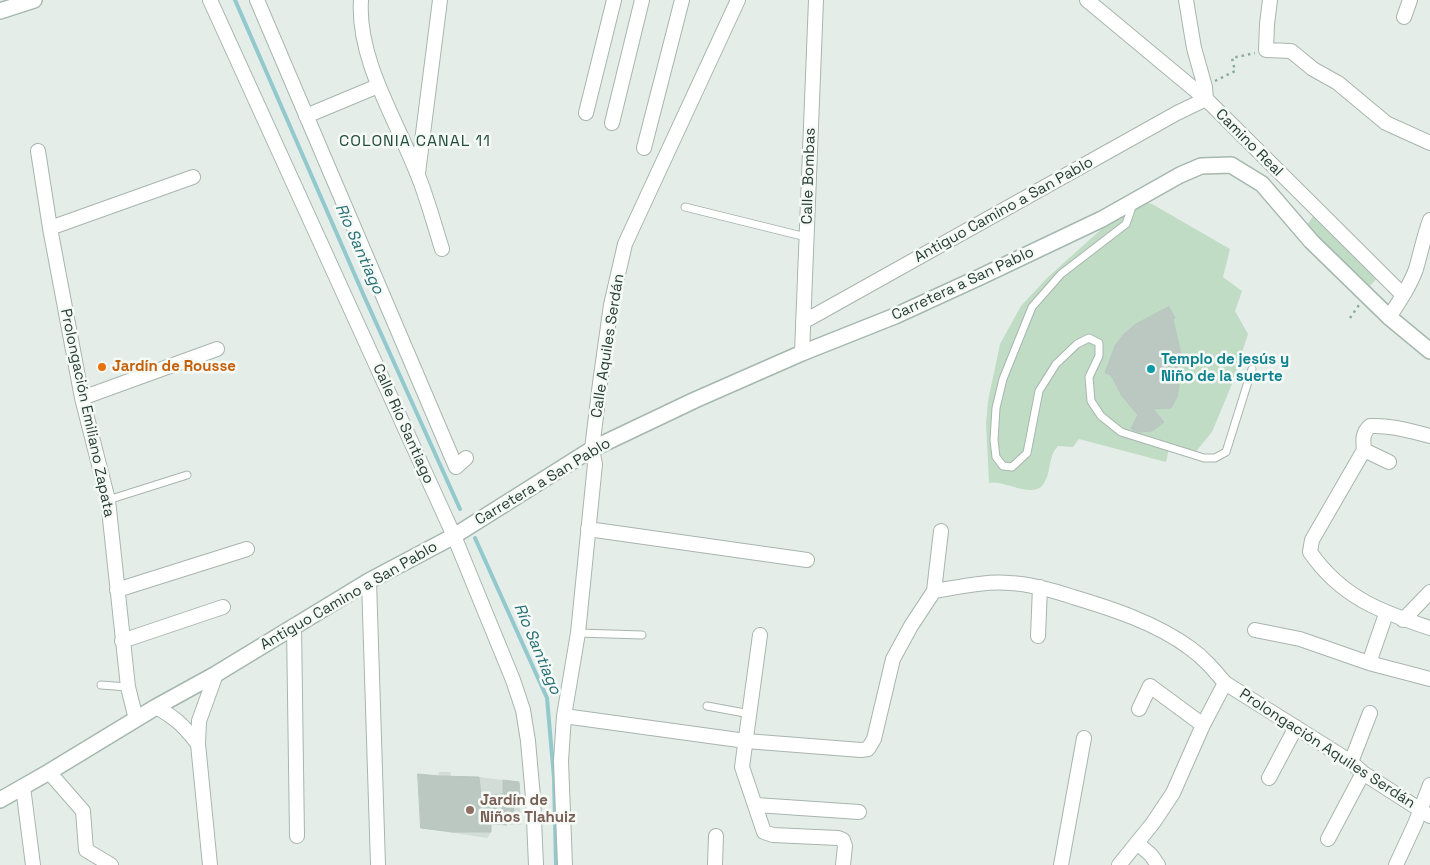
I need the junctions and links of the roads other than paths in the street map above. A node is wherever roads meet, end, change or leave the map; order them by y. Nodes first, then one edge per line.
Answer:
1 (34, 0) edge
2 (210, 0) edge
3 (257, 0) edge
4 (361, 0) edge
5 (440, 0) edge
6 (614, 0) edge
7 (642, 0) edge
8 (682, 0) edge
9 (738, 0) edge
10 (816, 0) edge
11 (1087, 0) edge
12 (1186, 0) edge
13 (1270, 0) edge
14 (1410, 0) edge
15 (0, 11) edge
16 (1404, 17) dead end
17 (378, 86) junction
18 (1205, 93) junction
19 (586, 114) dead end
20 (306, 116) junction
21 (612, 123) dead end
22 (1430, 143) edge
23 (644, 148) dead end
24 (38, 151) dead end
25 (418, 174) junction
26 (193, 177) dead end
27 (1134, 200) junction
28 (685, 207) dead end
29 (1430, 220) edge
30 (50, 228) junction
31 (806, 237) junction
32 (442, 249) dead end
33 (1403, 295) junction
34 (1389, 317) junction
35 (803, 322) junction
36 (217, 349) dead end
37 (1430, 351) edge
38 (802, 353) junction
39 (1252, 369) dead end
40 (82, 398) junction
41 (1430, 436) edge
42 (592, 449) junction
43 (1364, 450) junction
44 (466, 458) dead end
45 (1389, 462) dead end
46 (187, 475) dead end
47 (108, 500) junction
48 (588, 529) junction
49 (941, 531) dead end
50 (454, 536) junction
51 (247, 549) dead end
52 (807, 560) dead end
53 (369, 582) junction
54 (1040, 587) junction
55 (117, 590) junction
56 (934, 591) junction
57 (1430, 592) edge
58 (223, 607) dead end
59 (1386, 614) junction
60 (1403, 620) junction
61 (294, 626) junction
62 (1430, 628) edge
63 (1255, 630) dead end
64 (578, 633) junction
65 (642, 634) dead end
66 (760, 635) dead end
67 (1038, 636) dead end
68 (122, 641) junction
69 (1369, 663) junction
70 (216, 674) junction
71 (1430, 679) edge
72 (1225, 683) junction
73 (101, 685) dead end
74 (128, 687) junction
75 (707, 706) dead end
76 (156, 707) junction
77 (1139, 709) dead end
78 (1370, 713) dead end
79 (750, 714) junction
80 (564, 716) junction
81 (136, 718) junction
82 (1203, 725) junction
83 (1296, 727) junction
84 (1084, 738) dead end
85 (746, 741) junction
86 (198, 744) junction
87 (1351, 762) junction
88 (49, 772) junction
89 (1363, 773) junction
90 (1269, 778) dead end
91 (1430, 785) edge
92 (23, 787) junction
93 (0, 800) edge
94 (756, 805) junction
95 (859, 812) dead end
96 (1425, 813) edge
97 (297, 836) dead end
98 (716, 836) dead end
99 (1328, 840) dead end
100 (1137, 843) junction
101 (33, 865) edge
102 (111, 865) edge
103 (210, 865) edge
104 (378, 865) edge
105 (536, 865) edge
106 (565, 865) edge
107 (715, 865) edge
108 (843, 865) edge
109 (1061, 865) edge
110 (1119, 865) edge
111 (1158, 865) edge
112 (1396, 865) edge

1 - 15 main road
2 - 50 street, Calle Río Santiago
3 - 20 street
4 - 17 street
5 - 25 street
6 - 19 street
7 - 21 street
8 - 23 street
9 - 42 street, Calle Aquiles Serdán
10 - 31 street, Calle Bombas
11 - 18 street, Camino Real
12 - 18 street
13 - 22 street
14 - 16 street
17 - 20 street
17 - 25 street
18 - 33 street, Camino Real
18 - 35 street, Antiguo Camino a San Pablo
20 - 44 street
24 - 30 street, Prolongación Emiliano Zapata
25 - 32 street
26 - 30 street
27 - 34 main road, Carretera a San Pablo
27 - 38 main road, Carretera a San Pablo
27 - 39 lane
28 - 31 lane
29 - 33 street
30 - 40 street, Prolongación Emiliano Zapata
31 - 35 street, Calle Bombas
33 - 34 street
34 - 37 main road, Carretera a San Pablo
35 - 38 street, Calle Bombas
36 - 40 street
38 - 42 main road, Carretera a San Pablo
40 - 47 street, Prolongación Emiliano Zapata
41 - 43 street
42 - 48 street, Calle Aquiles Serdán
42 - 50 main road, Carretera a San Pablo
43 - 45 street
43 - 59 street
46 - 47 lane
47 - 55 street, Prolongación Emiliano Zapata
48 - 52 street
48 - 64 street, Calle Aquiles Serdán
49 - 56 street
50 - 53 main road, Antiguo Camino a San Pablo
50 - 105 street, Calle Río Santiago
51 - 55 street
53 - 61 main road, Antiguo Camino a San Pablo
53 - 104 street
54 - 56 street, Prolongación Aquiles Serdán
54 - 67 street
54 - 72 street, Prolongación Aquiles Serdán
55 - 68 street, Prolongación Emiliano Zapata
56 - 85 street
57 - 60 street
58 - 68 street
59 - 60 street
59 - 69 street
60 - 62 street
61 - 70 main road, Antiguo Camino a San Pablo
61 - 97 street
63 - 69 street
64 - 65 lane
64 - 80 street, Calle Aquiles Serdán
66 - 79 street
68 - 74 street, Prolongación Emiliano Zapata
69 - 71 street
70 - 76 main road, Antiguo Camino a San Pablo
70 - 86 street
72 - 82 street
72 - 83 street, Prolongación Aquiles Serdán
73 - 74 lane
74 - 81 street, Prolongación Emiliano Zapata
75 - 79 lane
76 - 81 main road, Antiguo Camino a San Pablo
76 - 86 street
77 - 82 street
78 - 87 street
79 - 85 street
80 - 85 street
80 - 106 street, Calle Aquiles Serdán
81 - 88 main road, Antiguo Camino a San Pablo
82 - 100 street
83 - 87 street, Prolongación Aquiles Serdán
83 - 90 street
84 - 109 street
85 - 94 street
86 - 103 street
87 - 89 street, Prolongación Aquiles Serdán
88 - 92 main road, Antiguo Camino a San Pablo
88 - 102 street
89 - 96 street, Prolongación Aquiles Serdán
89 - 99 street
91 - 96 street
92 - 93 main road, Antiguo Camino a San Pablo
92 - 101 street
94 - 95 street
94 - 108 street
96 - 112 street
98 - 107 street
100 - 110 street
100 - 111 street

